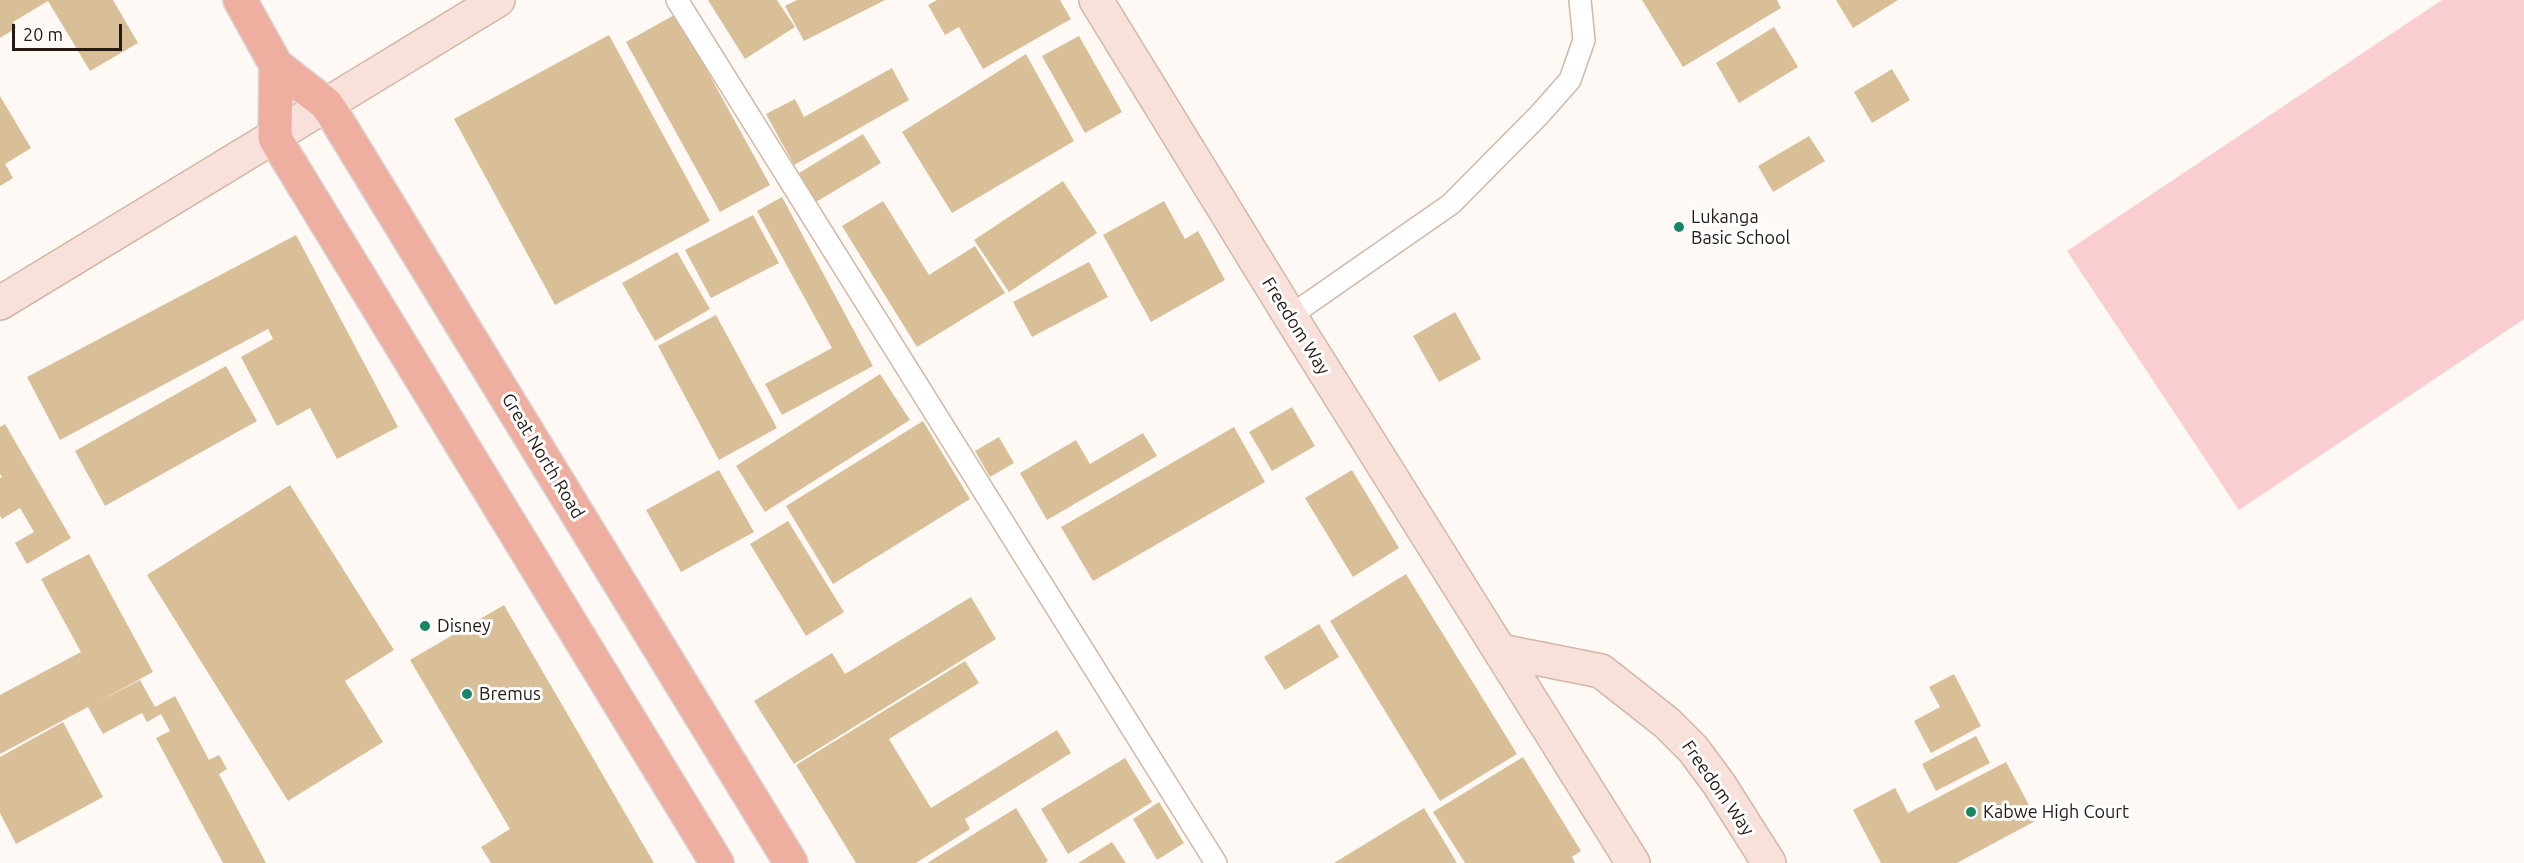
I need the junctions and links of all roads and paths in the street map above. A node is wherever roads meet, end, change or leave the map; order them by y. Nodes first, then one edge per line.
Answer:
1 (240, 0) edge
2 (498, 0) edge
3 (677, 0) edge
4 (1096, 0) edge
5 (1580, 0) edge
6 (276, 65) junction
7 (326, 104) junction
8 (275, 138) junction
9 (0, 303) edge
10 (1290, 316) junction
11 (1500, 651) junction
12 (717, 863) edge
13 (791, 863) edge
14 (1216, 863) edge
15 (1633, 863) edge
16 (1769, 863) edge

1 - 6 highway, Great North Road
2 - 7 main road
3 - 14 lane
4 - 10 main road, Freedom Way
5 - 10 lane
6 - 7 highway, Great North Road
6 - 8 highway, Great North Road
7 - 8 main road
7 - 13 highway, Great North Road
8 - 9 main road
8 - 12 highway
10 - 11 main road, Freedom Way
11 - 15 main road, Freedom Way
11 - 16 main road, Freedom Way

